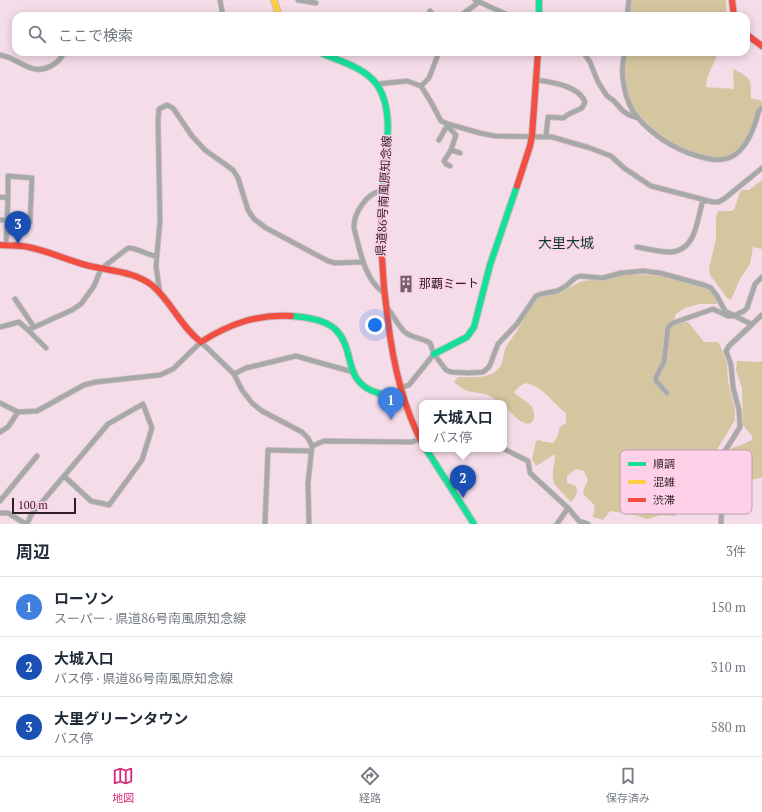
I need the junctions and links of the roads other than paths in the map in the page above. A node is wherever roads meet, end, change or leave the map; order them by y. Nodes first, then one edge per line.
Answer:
1 (220, 0) edge
2 (274, 0) edge
3 (298, 0) edge
4 (539, 0) edge
5 (629, 0) edge
6 (732, 0) edge
7 (477, 1) edge
8 (316, 3) dead end
9 (222, 12) edge
10 (278, 12) edge
11 (465, 12) edge
12 (501, 12) edge
13 (539, 12) edge
14 (628, 12) edge
15 (733, 12) edge
16 (750, 37) edge
17 (762, 46) edge
18 (0, 55) edge
19 (62, 56) edge
20 (328, 56) edge
21 (437, 56) edge
22 (538, 56) edge
23 (586, 56) edge
24 (624, 56) edge
25 (537, 80) junction
26 (377, 84) junction
27 (421, 86) junction
28 (761, 110) edge
29 (638, 118) junction
30 (447, 125) junction
31 (532, 136) junction
32 (546, 136) junction
33 (440, 140) dead end
34 (451, 150) junction
35 (460, 154) dead end
36 (450, 166) dead end
37 (762, 168) edge
38 (382, 191) junction
39 (0, 197) edge
40 (8, 198) junction
41 (703, 200) junction
42 (0, 220) edge
43 (7, 220) junction
44 (3, 245) edge
45 (637, 247) dead end
46 (156, 256) junction
47 (363, 262) junction
48 (101, 269) junction
49 (762, 277) edge
50 (160, 293) junction
51 (384, 293) junction
52 (15, 298) dead end
53 (386, 307) junction
54 (762, 315) edge
55 (733, 316) junction
56 (751, 324) junction
57 (0, 327) edge
58 (34, 327) junction
59 (28, 330) junction
60 (201, 342) junction
61 (46, 348) dead end
62 (434, 354) junction
63 (353, 372) junction
64 (234, 374) junction
65 (400, 388) junction
66 (667, 393) dead end
67 (402, 396) junction
68 (0, 403) edge
69 (18, 412) junction
70 (0, 432) edge
71 (419, 437) edge
72 (419, 441) edge
73 (311, 448) junction
74 (726, 450) edge
75 (507, 451) edge
76 (428, 452) edge
77 (37, 456) dead end
78 (64, 476) dead end
79 (0, 501) edge
80 (568, 508) junction
81 (0, 513) edge
82 (27, 524) edge
83 (265, 524) edge
84 (309, 524) edge
85 (474, 524) edge
86 (557, 524) edge
87 (588, 524) edge

1 - 9 street
2 - 10 street
3 - 8 street
4 - 13 street
5 - 14 street
6 - 15 street
7 - 11 street
7 - 12 street
16 - 17 street
18 - 19 street
20 - 26 street, 県道86号南風原知念線
21 - 27 street
22 - 25 street
23 - 29 street
24 - 29 street
25 - 31 street
25 - 32 street
26 - 27 street
26 - 38 street, 県道86号南風原知念線
27 - 30 street
28 - 29 street
30 - 31 street
30 - 33 street
30 - 34 street
31 - 32 street
31 - 62 street
32 - 41 street
34 - 35 street
34 - 36 street
37 - 41 street
38 - 47 street
38 - 51 street, 県道86号南風原知念線
39 - 40 street
40 - 43 street
40 - 43 street
41 - 45 street
42 - 43 street
43 - 44 street
44 - 48 street
46 - 47 street
46 - 48 street
46 - 50 street
47 - 51 street
48 - 50 street
48 - 58 street
49 - 55 street
50 - 60 street
51 - 53 street, 県道86号南風原知念線
52 - 58 street
53 - 62 street
53 - 65 street, 県道86号南風原知念線
54 - 56 street
55 - 56 street
55 - 62 street
55 - 66 street
56 - 74 street
57 - 59 street
58 - 59 street
59 - 61 street
60 - 63 street
60 - 64 street
60 - 69 street
62 - 65 street
63 - 64 street
63 - 67 street
64 - 73 street
65 - 67 street, 県道86号南風原知念線
67 - 71 street, 県道86号南風原知念線
68 - 69 street
69 - 70 street
72 - 73 street
73 - 83 street
73 - 84 street
75 - 80 street
76 - 85 street
77 - 79 street
78 - 82 street
80 - 86 street
80 - 87 street
81 - 82 street

